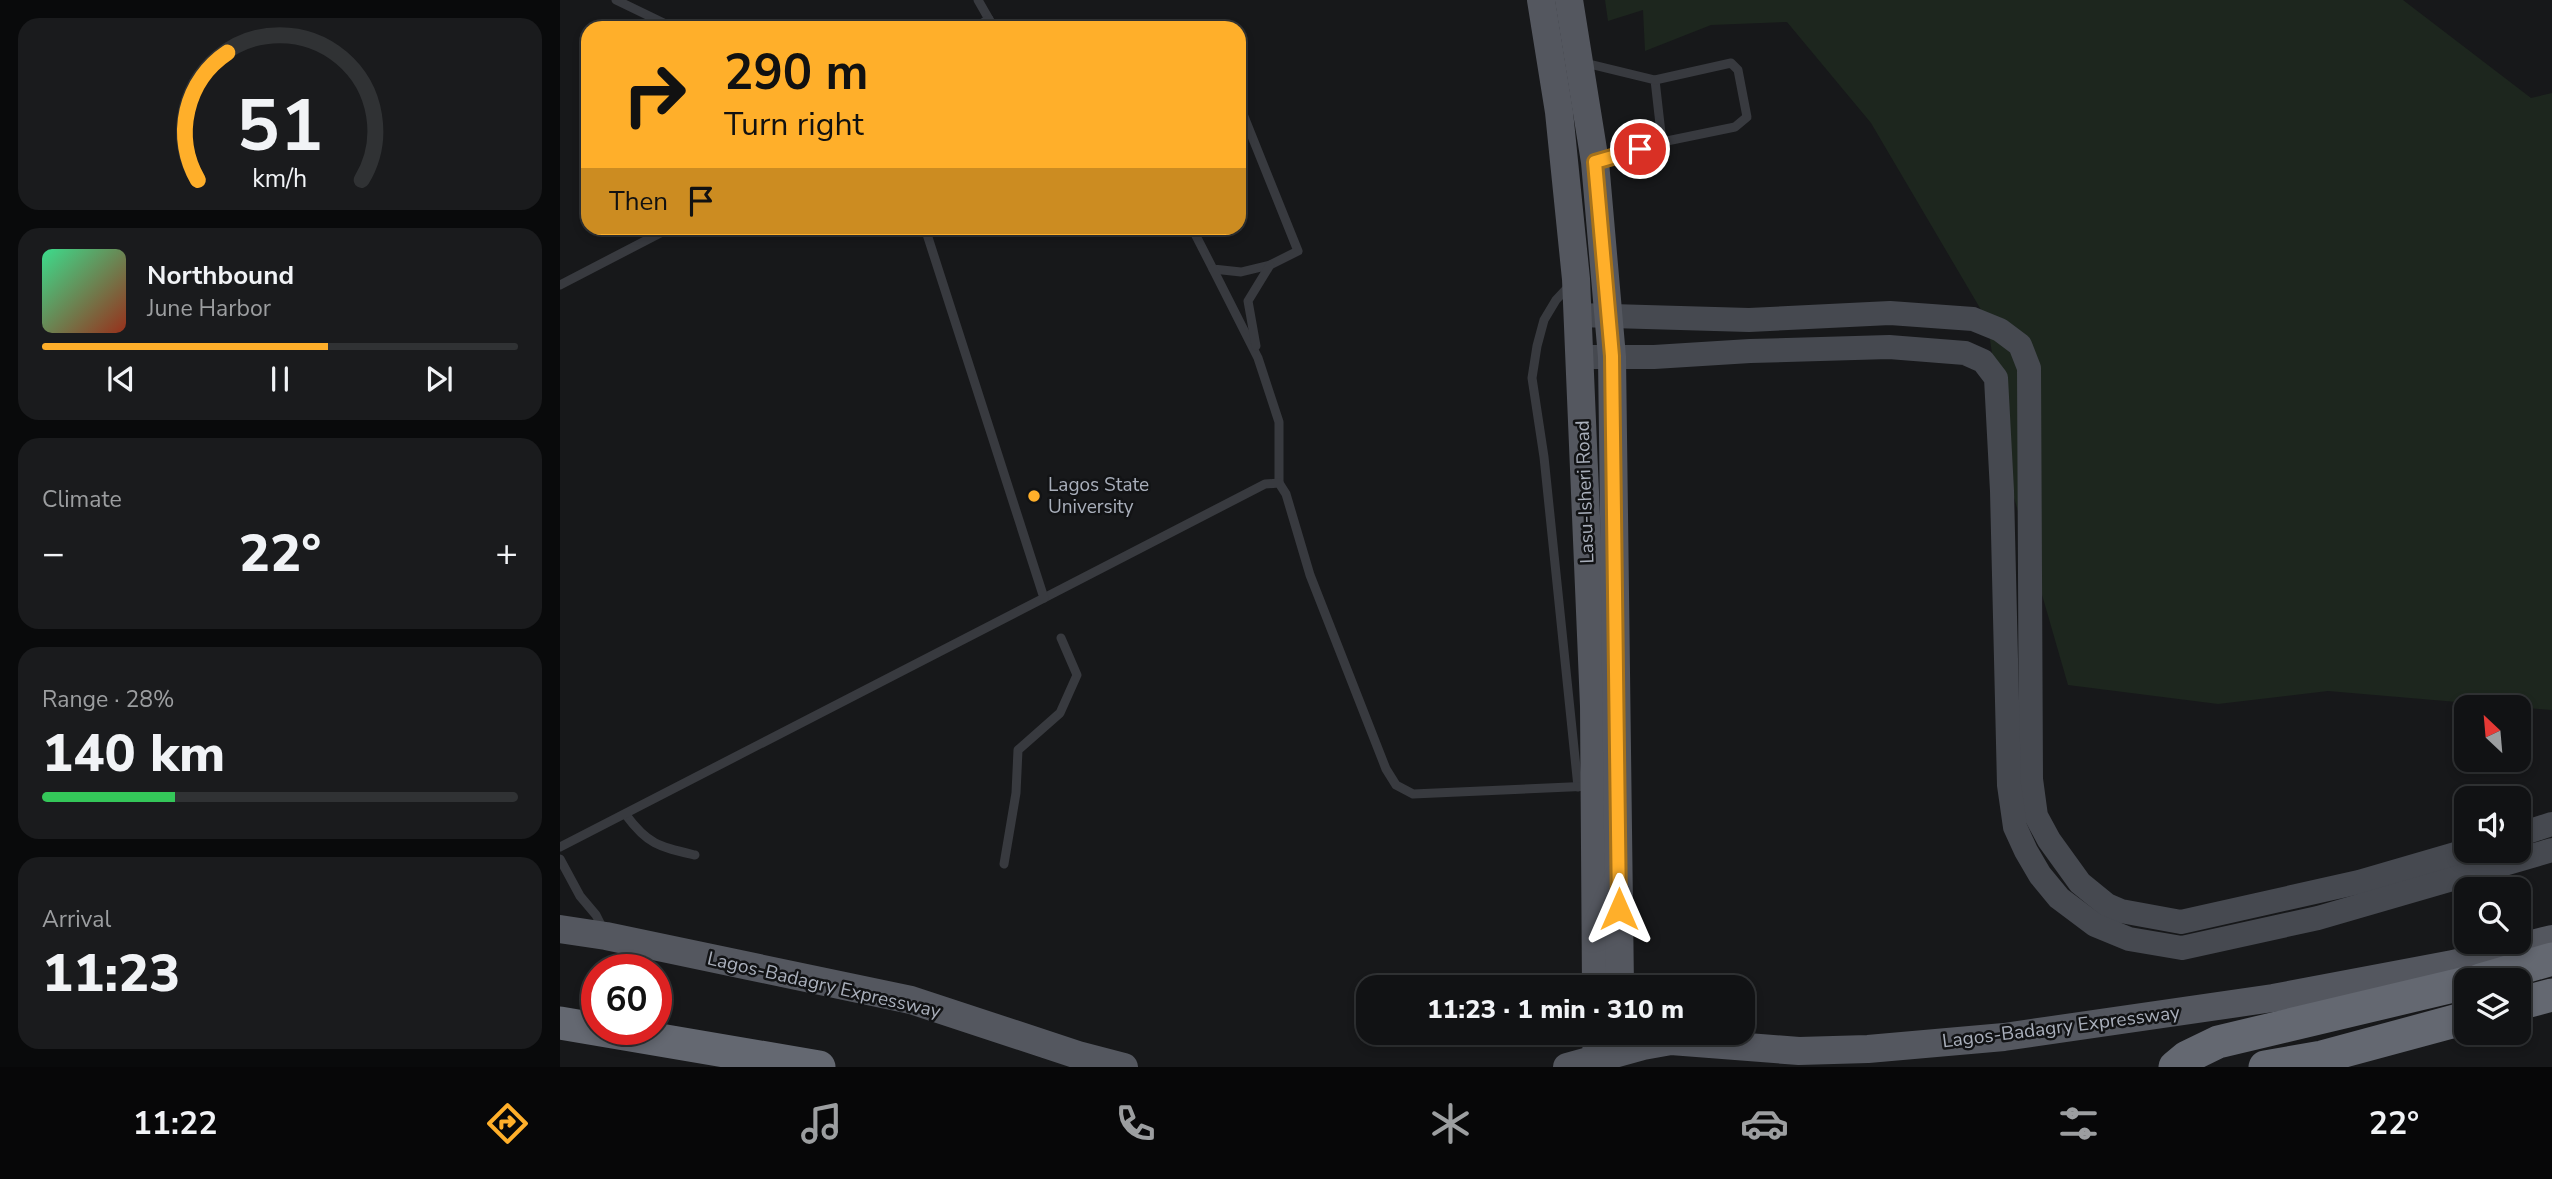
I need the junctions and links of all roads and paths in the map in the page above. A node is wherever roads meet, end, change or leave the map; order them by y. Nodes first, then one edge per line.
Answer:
1 (616, 0) edge
2 (978, 0) edge
3 (1541, 0) edge
4 (1569, 0) edge
5 (660, 21) edge
6 (990, 21) edge
7 (1578, 61) junction
8 (1655, 80) junction
9 (1246, 121) edge
10 (1662, 142) junction
11 (1595, 162) junction
12 (656, 235) edge
13 (927, 235) edge
14 (1196, 235) edge
15 (1270, 265) junction
16 (1213, 269) junction
17 (1576, 279) junction
18 (560, 285) edge
19 (1577, 315) junction
20 (1609, 316) junction
21 (1612, 356) junction
22 (1579, 357) junction
23 (1258, 358) junction
24 (1279, 483) junction
25 (1044, 598) junction
26 (1060, 638) dead end
27 (1586, 787) junction
28 (626, 815) junction
29 (2552, 824) edge
30 (2531, 831) edge
31 (560, 847) edge
32 (2552, 850) edge
33 (2531, 853) edge
34 (695, 855) dead end
35 (560, 859) edge
36 (2454, 862) edge
37 (2456, 863) edge
38 (1004, 864) dead end
39 (560, 929) edge
40 (606, 936) junction
41 (2552, 939) edge
42 (2552, 959) edge
43 (2521, 968) edge
44 (1595, 975) edge
45 (1620, 975) edge
46 (2454, 986) edge
47 (2552, 995) edge
48 (2531, 1001) edge
49 (2454, 1021) edge
50 (560, 1023) edge
51 (1611, 1056) edge
52 (819, 1067) edge
53 (1124, 1067) edge
54 (1567, 1067) edge
55 (2175, 1067) edge
56 (2265, 1067) edge

1 - 5 lane
2 - 6 lane
3 - 17 main road, Lasu-Isheri Road
4 - 7 main road, Lasu-Isheri Road
7 - 8 lane
7 - 11 main road, Lasu-Isheri Road
8 - 10 lane
8 - 10 lane
9 - 15 lane
10 - 11 lane
11 - 20 main road, Lasu-Isheri Road
12 - 18 lane
13 - 25 lane
14 - 16 lane
15 - 16 lane
15 - 23 lane
16 - 23 lane
17 - 19 main road, Lasu-Isheri Road
17 - 27 lane
19 - 20 main road
19 - 22 main road, Lasu-Isheri Road
20 - 21 main road, Lasu-Isheri Road
20 - 36 main road
21 - 22 main road
21 - 37 main road
21 - 45 main road, Lasu-Isheri Road
22 - 27 main road, Lasu-Isheri Road
23 - 24 lane
24 - 25 lane
24 - 27 lane
25 - 28 lane
26 - 38 lane
27 - 44 main road, Lasu-Isheri Road
28 - 31 lane
28 - 34 lane
29 - 30 main road
32 - 33 main road
35 - 40 lane
39 - 40 main road, Lagos-Badagry Expressway
40 - 53 main road, Lagos-Badagry Expressway
41 - 51 main road, Lagos-Badagry Expressway
42 - 43 highway
46 - 55 highway
47 - 48 highway
49 - 56 highway
50 - 52 highway
51 - 54 main road, Lagos-Badagry Expressway

